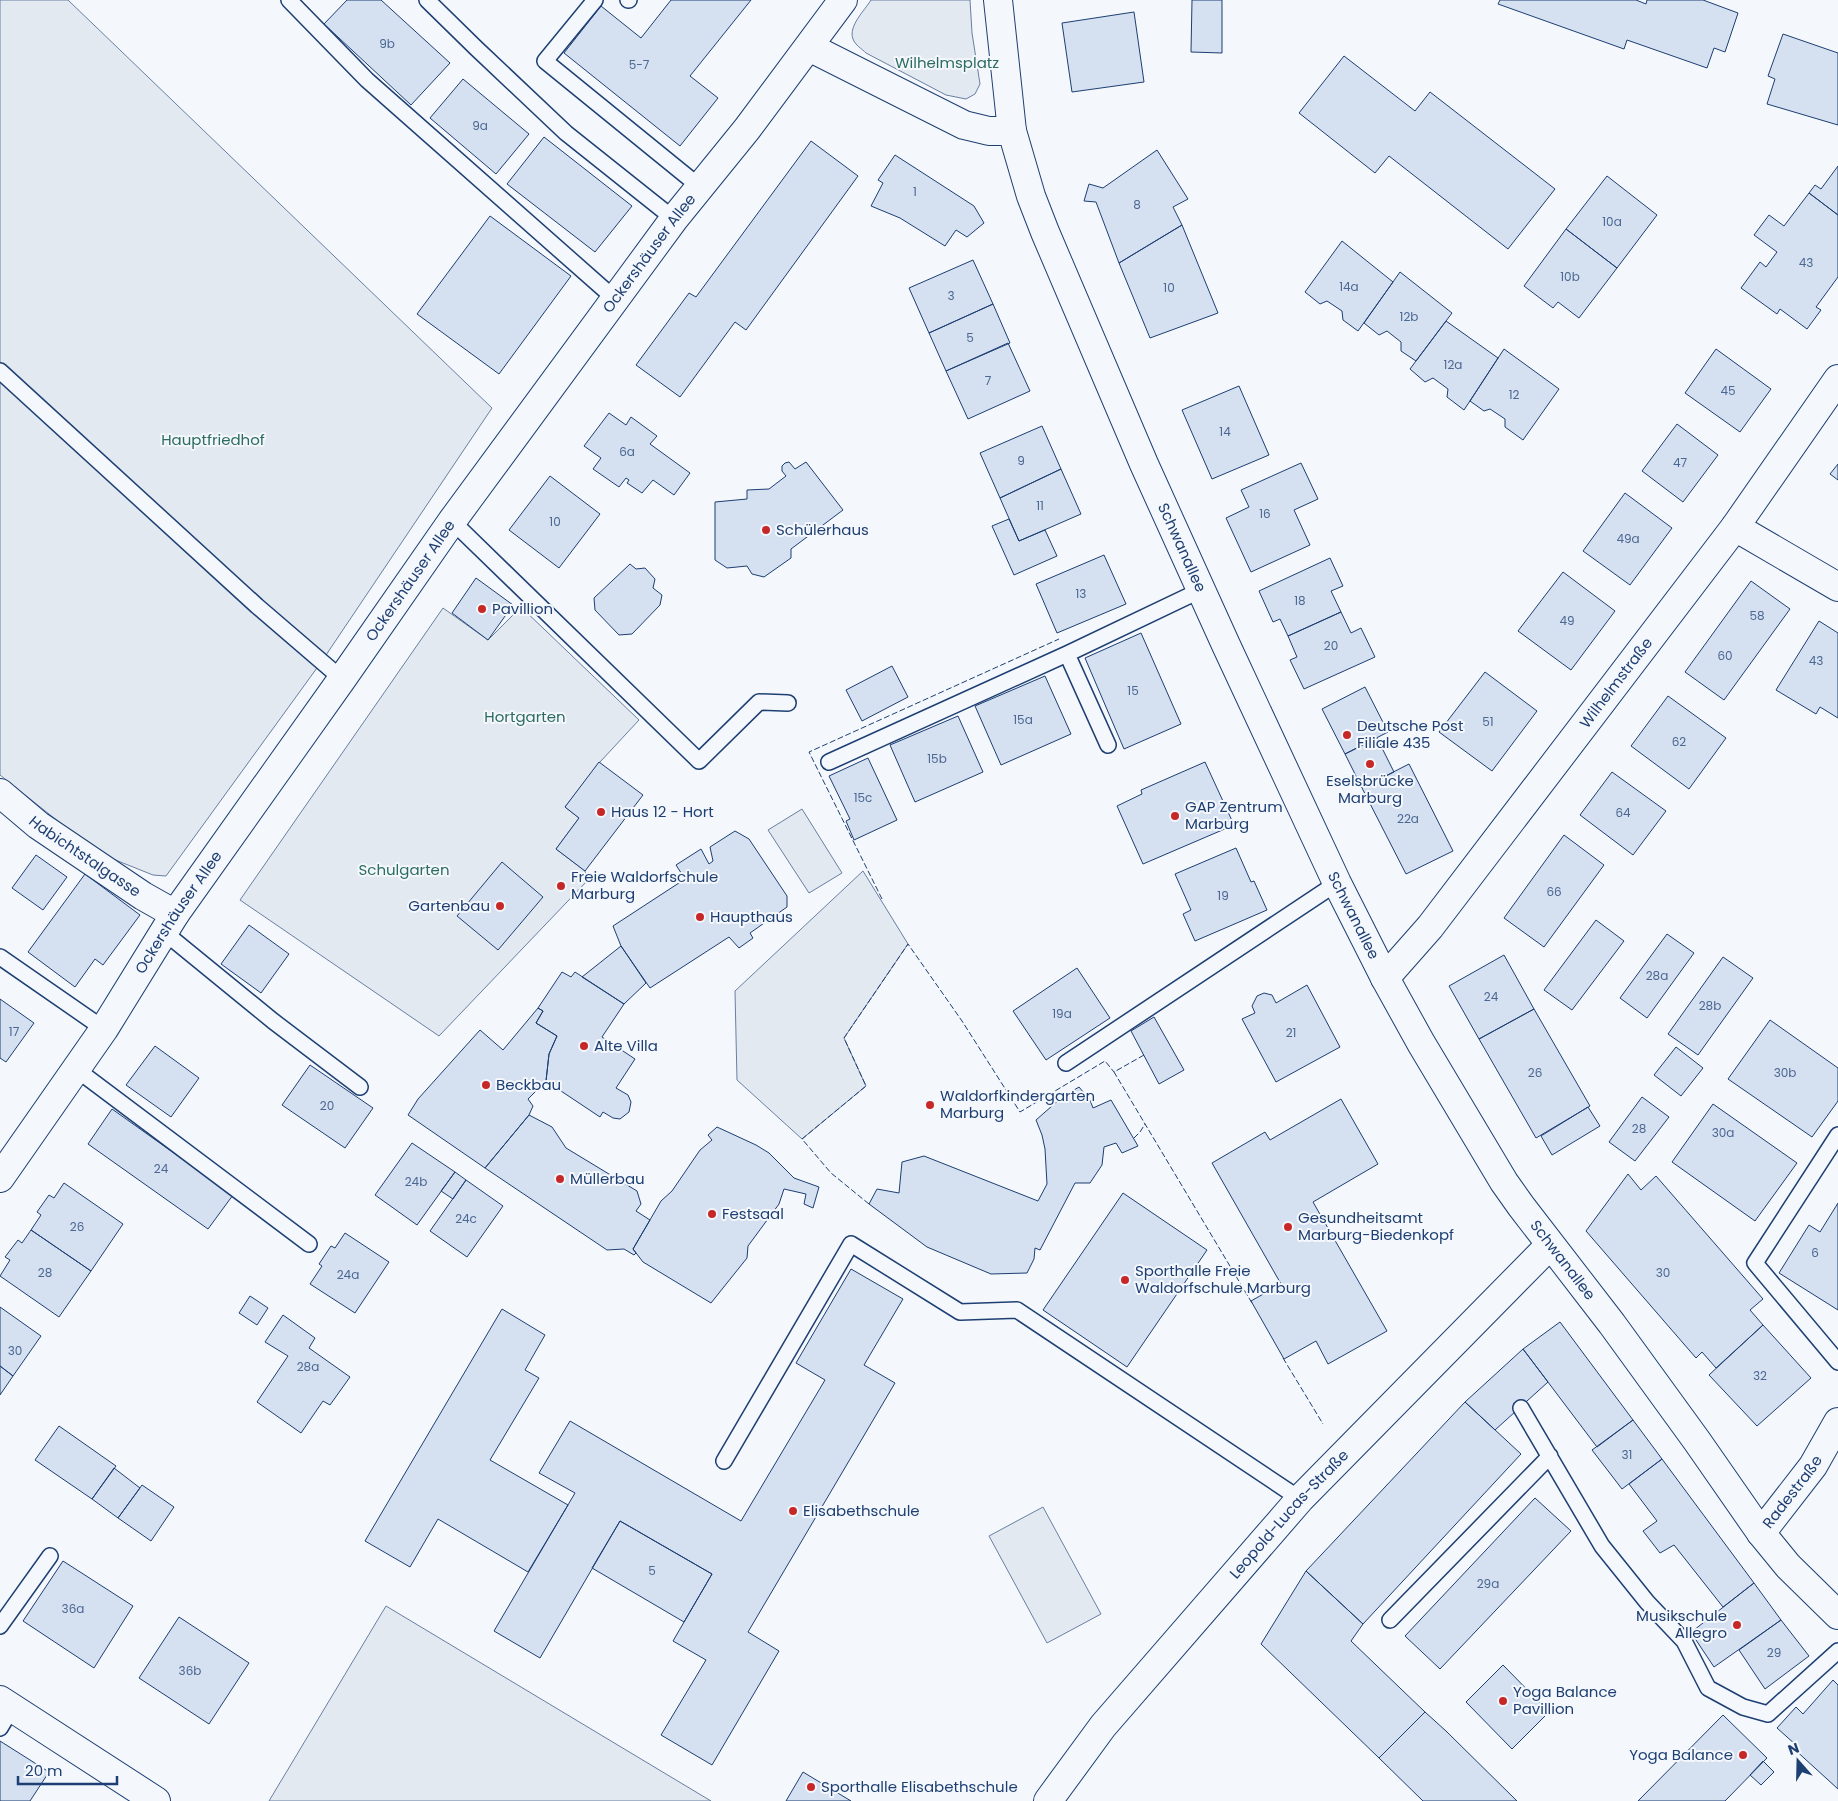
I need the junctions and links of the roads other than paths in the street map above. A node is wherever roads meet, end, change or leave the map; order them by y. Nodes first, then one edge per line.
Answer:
1 (289, 0) edge
2 (427, 0) edge
3 (595, 0) edge
4 (843, 0) edge
5 (998, 0) edge
6 (1007, 0) edge
7 (1001, 29) junction
8 (809, 47) junction
9 (1012, 131) junction
10 (700, 187) junction
11 (674, 219) junction
12 (615, 299) junction
13 (0, 371) edge
14 (1838, 379) edge
15 (452, 521) junction
16 (1735, 527) junction
17 (1838, 587) edge
18 (1201, 590) junction
19 (1067, 654) junction
20 (342, 679) junction
21 (788, 703) dead end
22 (1108, 745) dead end
23 (829, 762) dead end
24 (0, 792) edge
25 (1337, 883) junction
26 (169, 923) junction
27 (0, 957) edge
28 (1384, 978) junction
29 (104, 1029) junction
30 (1066, 1063) dead end
31 (76, 1069) junction
32 (360, 1087) dead end
33 (1838, 1135) edge
34 (0, 1178) edge
35 (308, 1244) dead end
36 (1550, 1245) junction
37 (1838, 1362) edge
38 (1521, 1408) dead end
39 (1838, 1422) edge
40 (1550, 1456) junction
41 (724, 1461) dead end
42 (1300, 1499) junction
43 (1761, 1533) junction
44 (50, 1556) dead end
45 (1838, 1615) edge
46 (1390, 1620) dead end
47 (0, 1626) edge
48 (1838, 1651) edge
49 (4, 1712) edge
50 (156, 1801) edge
51 (1048, 1801) edge

1 - 12 lane
2 - 11 lane
3 - 10 lane
4 - 8 street, Ockershäuser Allee
5 - 7 street
6 - 7 street
7 - 9 street
8 - 9 street
8 - 10 street, Ockershäuser Allee
9 - 18 street, Schwanallee
10 - 11 street, Ockershäuser Allee
11 - 12 street, Ockershäuser Allee
12 - 15 street, Ockershäuser Allee
13 - 20 lane
14 - 16 street, Wilhelmstraße
15 - 20 street, Ockershäuser Allee
15 - 21 lane
16 - 17 street
16 - 28 street, Wilhelmstraße
18 - 19 lane
18 - 25 street, Schwanallee
19 - 22 lane
19 - 23 lane
20 - 26 street, Ockershäuser Allee
24 - 26 street, Habichtstalgasse
25 - 28 street, Schwanallee
25 - 30 lane
26 - 29 street, Ockershäuser Allee
26 - 32 lane
27 - 29 lane
28 - 36 street, Schwanallee
29 - 31 street, Ockershäuser Allee
31 - 34 street, Ockershäuser Allee
31 - 35 lane
33 - 37 lane
36 - 42 street, Leopold-Lucas-Straße
36 - 43 street, Schwanallee
38 - 40 lane
39 - 43 street, Radestraße
40 - 46 lane
40 - 48 lane
41 - 42 lane
42 - 51 street, Leopold-Lucas-Straße
43 - 45 street, Schwanallee
44 - 47 lane
49 - 50 street

